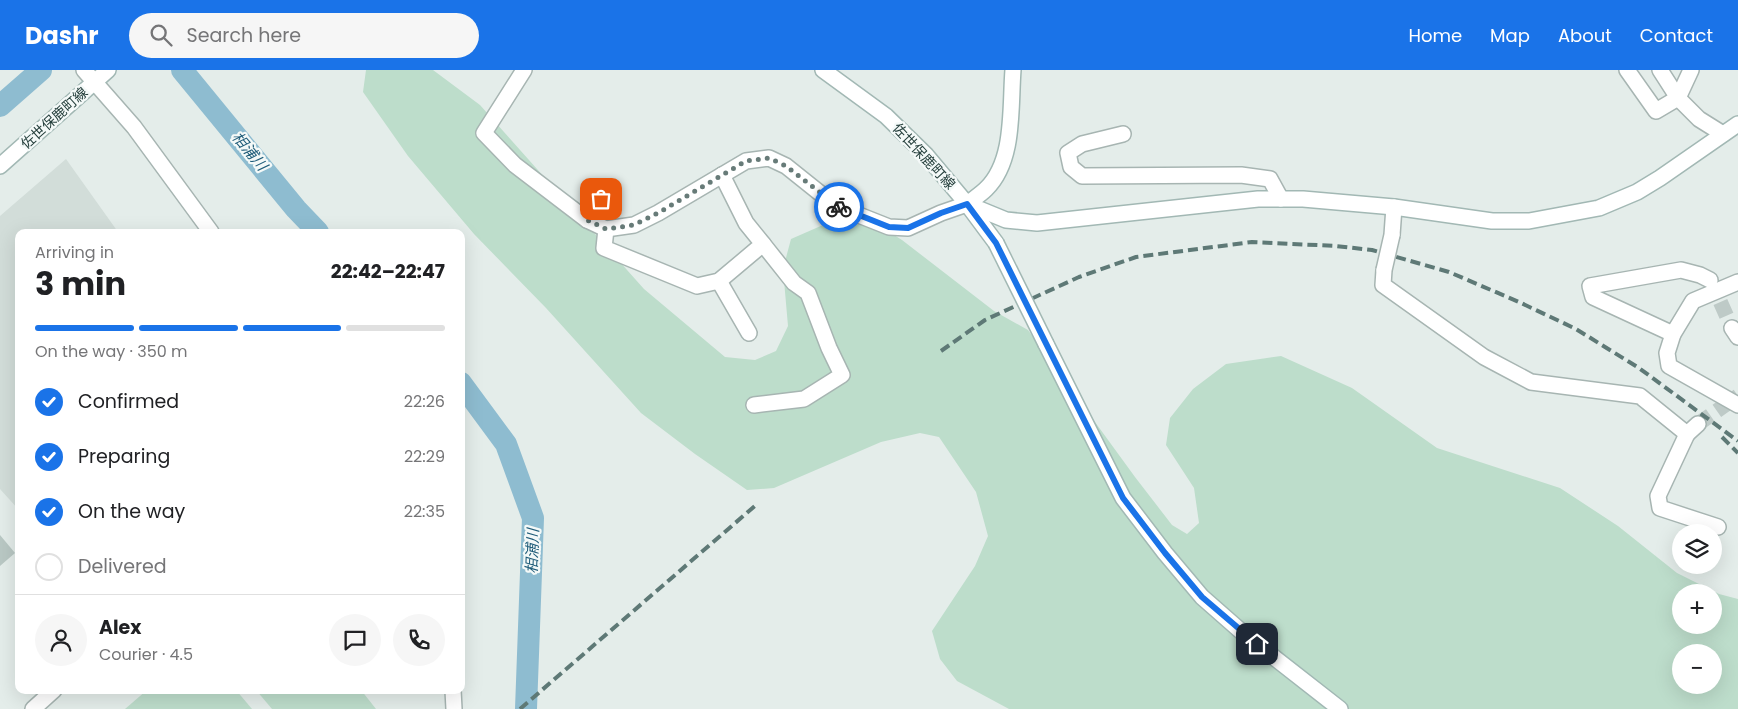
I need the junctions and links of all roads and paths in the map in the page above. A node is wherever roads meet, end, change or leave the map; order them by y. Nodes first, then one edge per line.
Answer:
1 (84, 70) edge
2 (524, 70) edge
3 (823, 70) edge
4 (1013, 70) edge
5 (1628, 70) edge
6 (1660, 70) edge
7 (1691, 70) edge
8 (102, 75) edge
9 (1678, 98) junction
10 (1738, 124) edge
11 (1123, 134) dead end
12 (1724, 134) junction
13 (0, 166) edge
14 (722, 175) junction
15 (601, 199) dead end
16 (1281, 199) junction
17 (967, 204) junction
18 (1394, 207) junction
19 (587, 220) junction
20 (209, 229) edge
21 (606, 229) junction
22 (763, 244) junction
23 (1710, 280) dead end
24 (718, 281) junction
25 (1738, 282) edge
26 (749, 332) dead end
27 (1673, 334) junction
28 (754, 405) dead end
29 (1738, 405) edge
30 (1709, 524) edge
31 (50, 694) edge
32 (453, 694) edge
33 (33, 709) edge
34 (454, 709) edge
35 (1340, 709) edge

1 - 8 street
2 - 19 street
3 - 17 street, 佐世保鹿町線
4 - 17 street
5 - 9 street
6 - 9 street
7 - 9 street
8 - 13 street, 佐世保鹿町線
8 - 20 street
9 - 12 street
10 - 12 street
11 - 16 street
12 - 18 street
14 - 17 street
14 - 21 street
14 - 22 street
15 - 19 street
16 - 17 street
16 - 18 street
17 - 35 street, 佐世保鹿町線, bridge
18 - 30 street, bridge
19 - 21 street
21 - 24 street
22 - 24 street
22 - 28 street
23 - 27 street
24 - 26 street
25 - 27 street
27 - 29 street
31 - 33 street
32 - 34 street

